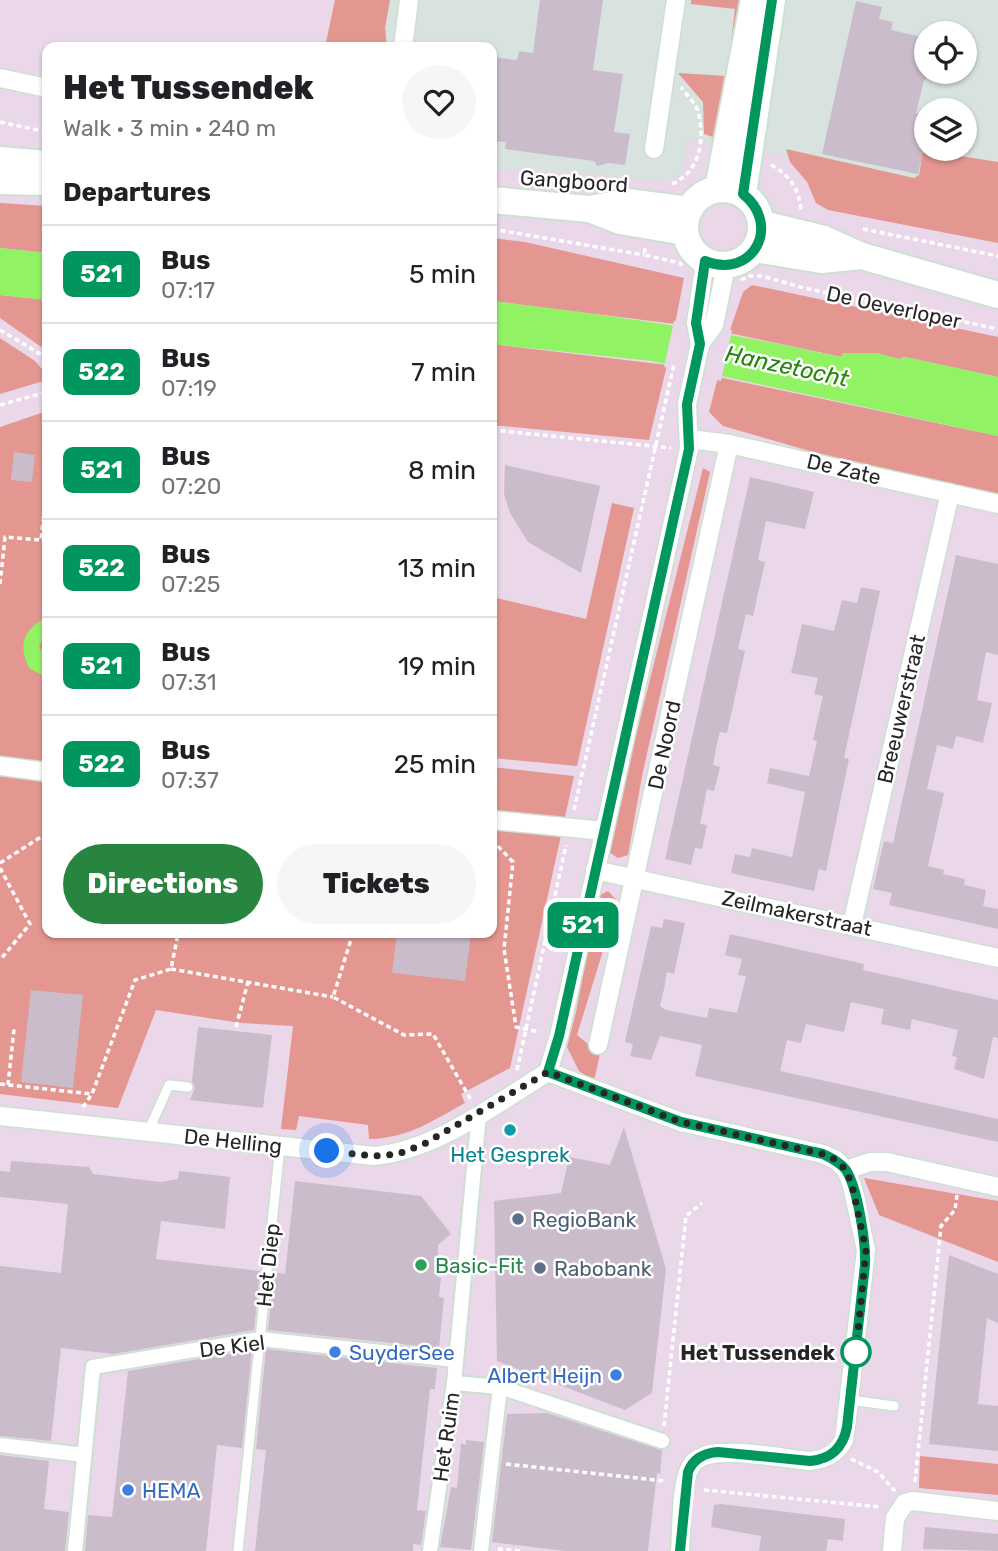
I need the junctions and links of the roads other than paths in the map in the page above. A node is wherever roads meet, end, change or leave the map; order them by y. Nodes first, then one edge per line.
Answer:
1 (409, 0) edge
2 (676, 0) edge
3 (754, 0) edge
4 (772, 0) edge
5 (404, 42) edge
6 (0, 78) edge
7 (42, 87) edge
8 (654, 149) dead end
9 (0, 160) edge
10 (42, 164) edge
11 (0, 181) edge
12 (42, 182) edge
13 (730, 192) junction
14 (497, 200) edge
15 (687, 221) junction
16 (759, 236) junction
17 (719, 276) junction
18 (998, 295) edge
19 (690, 444) junction
20 (729, 444) junction
21 (950, 493) junction
22 (998, 504) edge
23 (0, 766) edge
24 (42, 771) edge
25 (497, 821) edge
26 (604, 831) junction
27 (595, 870) junction
28 (635, 879) junction
29 (852, 925) junction
30 (998, 958) edge
31 (598, 1045) dead end
32 (548, 1072) junction
33 (188, 1087) dead end
34 (479, 1114) junction
35 (0, 1116) edge
36 (148, 1132) junction
37 (281, 1146) junction
38 (846, 1170) junction
39 (998, 1187) edge
40 (260, 1339) junction
41 (456, 1360) junction
42 (454, 1383) junction
43 (500, 1387) junction
44 (850, 1400) junction
45 (894, 1406) dead end
46 (662, 1441) road end
47 (0, 1445) edge
48 (84, 1455) junction
49 (998, 1511) edge
50 (75, 1551) edge
51 (238, 1551) edge
52 (430, 1551) edge
53 (481, 1551) edge
54 (680, 1551) edge
55 (892, 1551) edge

1 - 5 street
2 - 8 street
3 - 13 main road
4 - 13 main road
6 - 7 street
9 - 10 main road
11 - 12 main road
13 - 15 main road
13 - 16 main road
14 - 15 main road, Gangboord
15 - 17 main road
16 - 17 main road
16 - 18 main road, De Oeverloper
17 - 19 street, De Noord
19 - 20 street, De Zate
19 - 26 street, De Noord
20 - 21 street, De Zate
20 - 28 street, De Noord
21 - 22 street, De Zate
21 - 29 street, Breeuwerstraat
23 - 24 street
25 - 26 street
26 - 27 street, De Noord
27 - 28 street, Zeilmakerstraat
27 - 32 street, De Noord
28 - 29 street, Zeilmakerstraat
28 - 31 street, De Noord
29 - 30 street, Zeilmakerstraat
32 - 34 street, De Helling
32 - 38 street
33 - 36 lane, De Helling
34 - 37 street, De Helling
34 - 41 street, Het Ruim
35 - 36 street, De Helling
36 - 37 street, De Helling
37 - 40 lane, Het Diep
38 - 39 street
38 - 44 street
40 - 41 street, De Kiel
40 - 48 street, De Kiel
40 - 51 lane, Het Diep
41 - 42 street, Het Ruim
42 - 43 street
42 - 52 street, Het Ruim
43 - 46 street
43 - 53 street
44 - 45 lane
44 - 54 street
47 - 48 street
48 - 50 street
49 - 55 street

